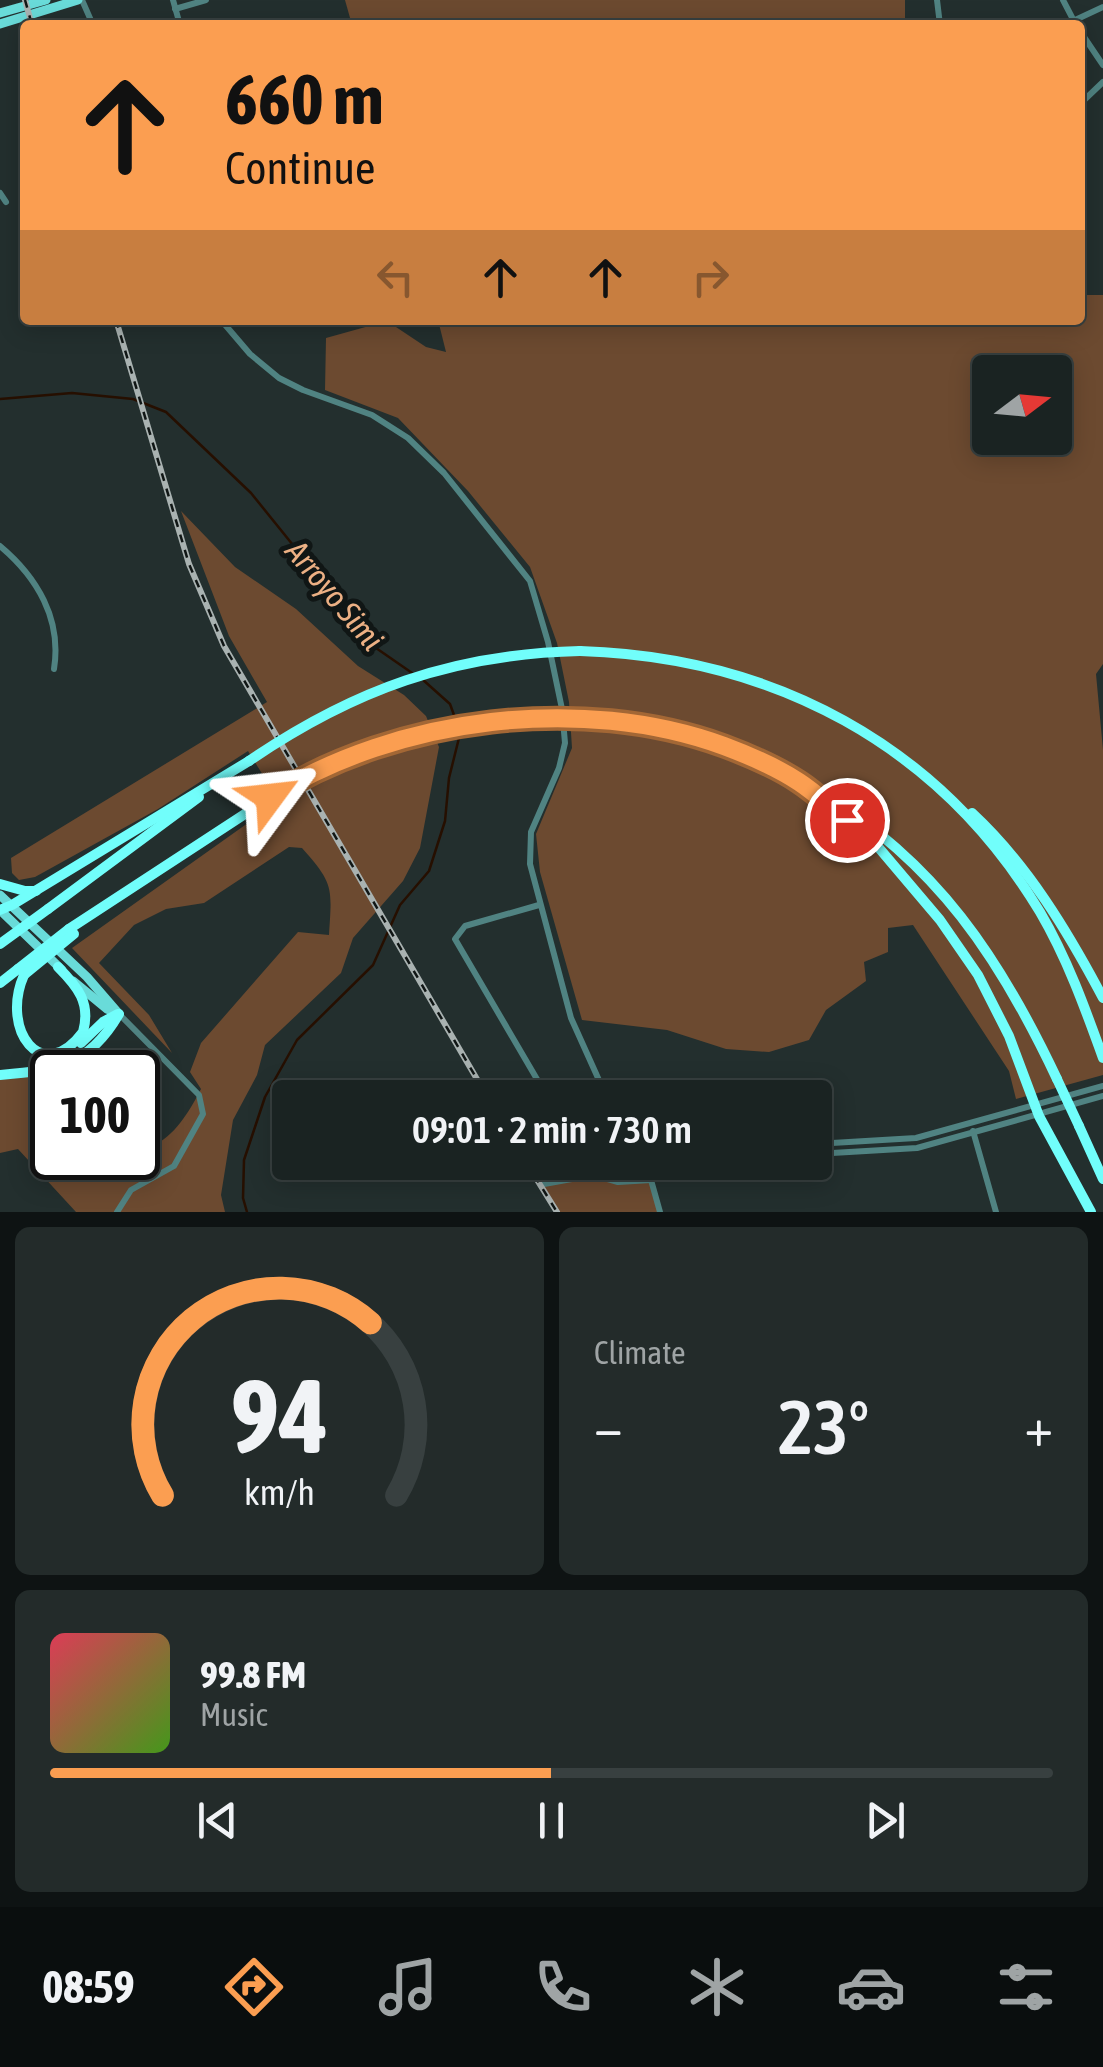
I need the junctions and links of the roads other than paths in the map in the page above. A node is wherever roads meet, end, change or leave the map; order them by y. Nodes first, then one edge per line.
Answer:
1 (46, 0) edge
2 (80, 0) edge
3 (206, 0) edge
4 (174, 4) edge
5 (0, 13) edge
6 (0, 24) edge
7 (1085, 39) edge
8 (1103, 65) edge
9 (0, 194) edge
10 (6, 202) dead end
11 (225, 325) edge
12 (0, 546) edge
13 (54, 668) dead end
14 (905, 759) junction
15 (248, 761) junction
16 (800, 783) junction
17 (0, 884) edge
18 (37, 890) junction
19 (0, 895) edge
20 (540, 905) junction
21 (12, 906) junction
22 (0, 910) edge
23 (0, 944) edge
24 (58, 967) junction
25 (21, 972) junction
26 (0, 983) edge
27 (4, 998) dead end
28 (1103, 998) edge
29 (119, 1014) junction
30 (12, 1042) dead end
31 (62, 1050) edge
32 (66, 1050) edge
33 (30, 1051) edge
34 (1103, 1058) edge
35 (0, 1075) edge
36 (537, 1080) edge
37 (599, 1080) edge
38 (1103, 1086) edge
39 (1103, 1096) edge
40 (1038, 1111) junction
41 (971, 1124) junction
42 (974, 1134) junction
43 (832, 1143) edge
44 (832, 1153) edge
45 (1103, 1179) edge
46 (560, 1180) edge
47 (613, 1180) edge
48 (651, 1180) joint
49 (544, 1184) dead end
50 (118, 1212) edge
51 (660, 1212) edge
52 (996, 1212) edge
53 (1090, 1212) edge

1 - 5 main road
2 - 6 main road
3 - 4 street
7 - 8 street
9 - 10 street
11 - 20 street
12 - 13 street
14 - 15 highway, bridge
14 - 28 highway
14 - 34 highway
15 - 18 highway
15 - 23 highway, bridge
16 - 25 highway, bridge
16 - 40 highway
16 - 45 highway, bridge
17 - 18 highway
18 - 21 highway
19 - 21 main road
20 - 36 street
20 - 37 street
21 - 22 highway
21 - 29 main road
22 - 24 main road
24 - 29 main road
24 - 31 highway
25 - 26 highway
25 - 27 highway
29 - 32 highway
29 - 35 highway
29 - 50 street
30 - 33 highway
38 - 40 street
39 - 40 street
40 - 41 street
40 - 42 street
40 - 53 highway
41 - 42 street
41 - 43 street
42 - 44 street
42 - 52 street
46 - 49 street
47 - 48 street
48 - 51 street

